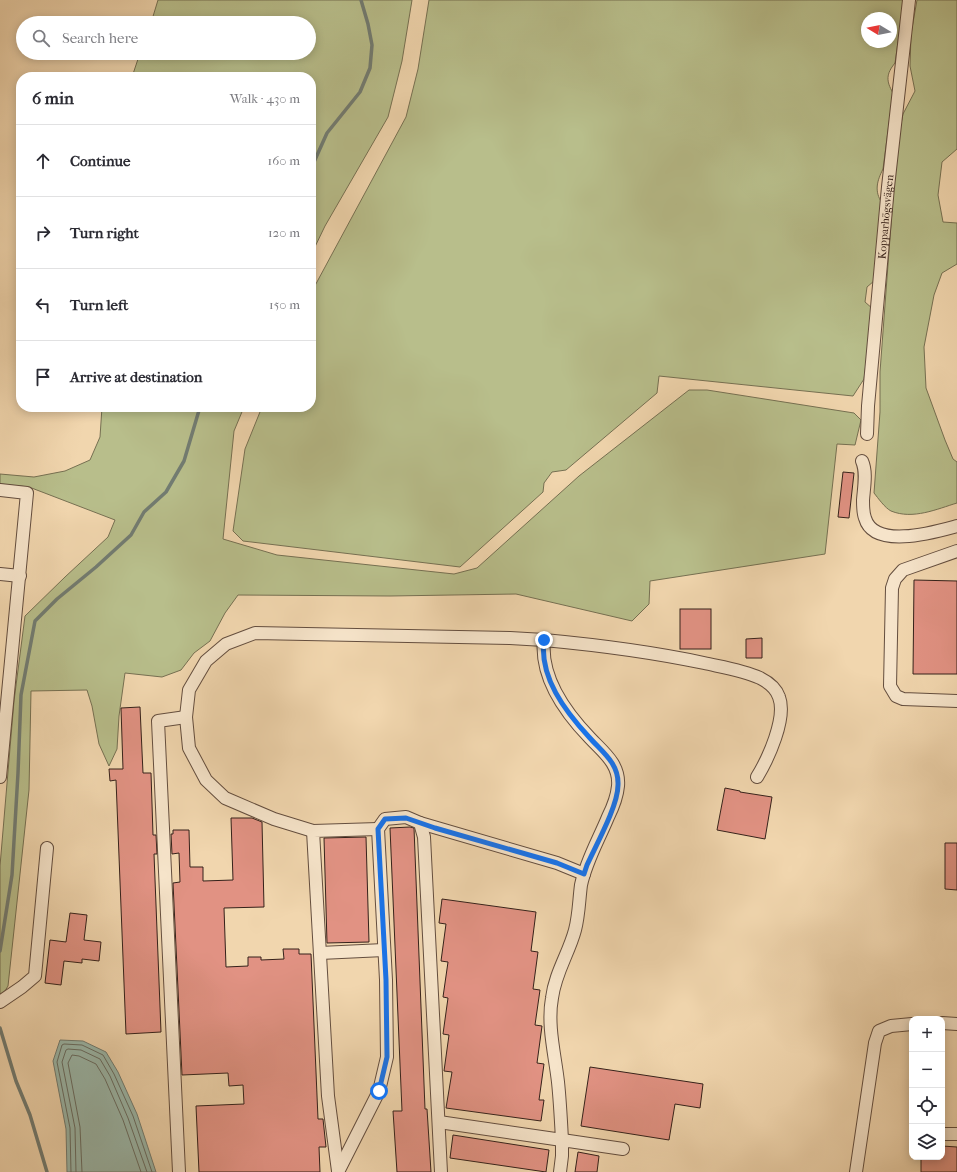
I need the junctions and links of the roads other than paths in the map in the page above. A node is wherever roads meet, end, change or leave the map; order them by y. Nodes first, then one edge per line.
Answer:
1 (909, 0) edge
2 (867, 434) dead end
3 (862, 461) dead end
4 (0, 490) edge
5 (957, 526) edge
6 (957, 551) edge
7 (0, 574) edge
8 (20, 576) junction
9 (544, 640) junction
10 (6, 659) edge
11 (957, 701) edge
12 (186, 717) junction
13 (2, 742) edge
14 (0, 777) edge
15 (757, 777) dead end
16 (420, 823) junction
17 (378, 829) junction
18 (313, 831) junction
19 (47, 848) dead end
20 (584, 874) junction
21 (384, 950) junction
22 (320, 953) junction
23 (4, 999) edge
24 (909, 1024) edge
25 (945, 1024) edge
26 (957, 1024) edge
27 (438, 1122) junction
28 (945, 1134) edge
29 (957, 1134) edge
30 (562, 1140) junction
31 (623, 1149) dead end
32 (338, 1171) edge
33 (179, 1172) edge
34 (441, 1172) edge
35 (560, 1172) edge
36 (856, 1172) edge

1 - 2 street, Kopparhögsvägen
3 - 5 street
4 - 8 street
6 - 11 street
7 - 8 street
8 - 10 street
9 - 12 street
9 - 15 street
9 - 20 street
10 - 13 street
12 - 18 street
12 - 33 street
13 - 14 street
16 - 17 street
16 - 20 street
16 - 27 street
17 - 18 street
17 - 21 street
18 - 22 street
19 - 23 street
20 - 30 street
21 - 22 street
21 - 32 street
22 - 32 street
24 - 36 street
25 - 26 street
27 - 30 street
27 - 34 street
28 - 29 street
30 - 31 street
30 - 35 street

